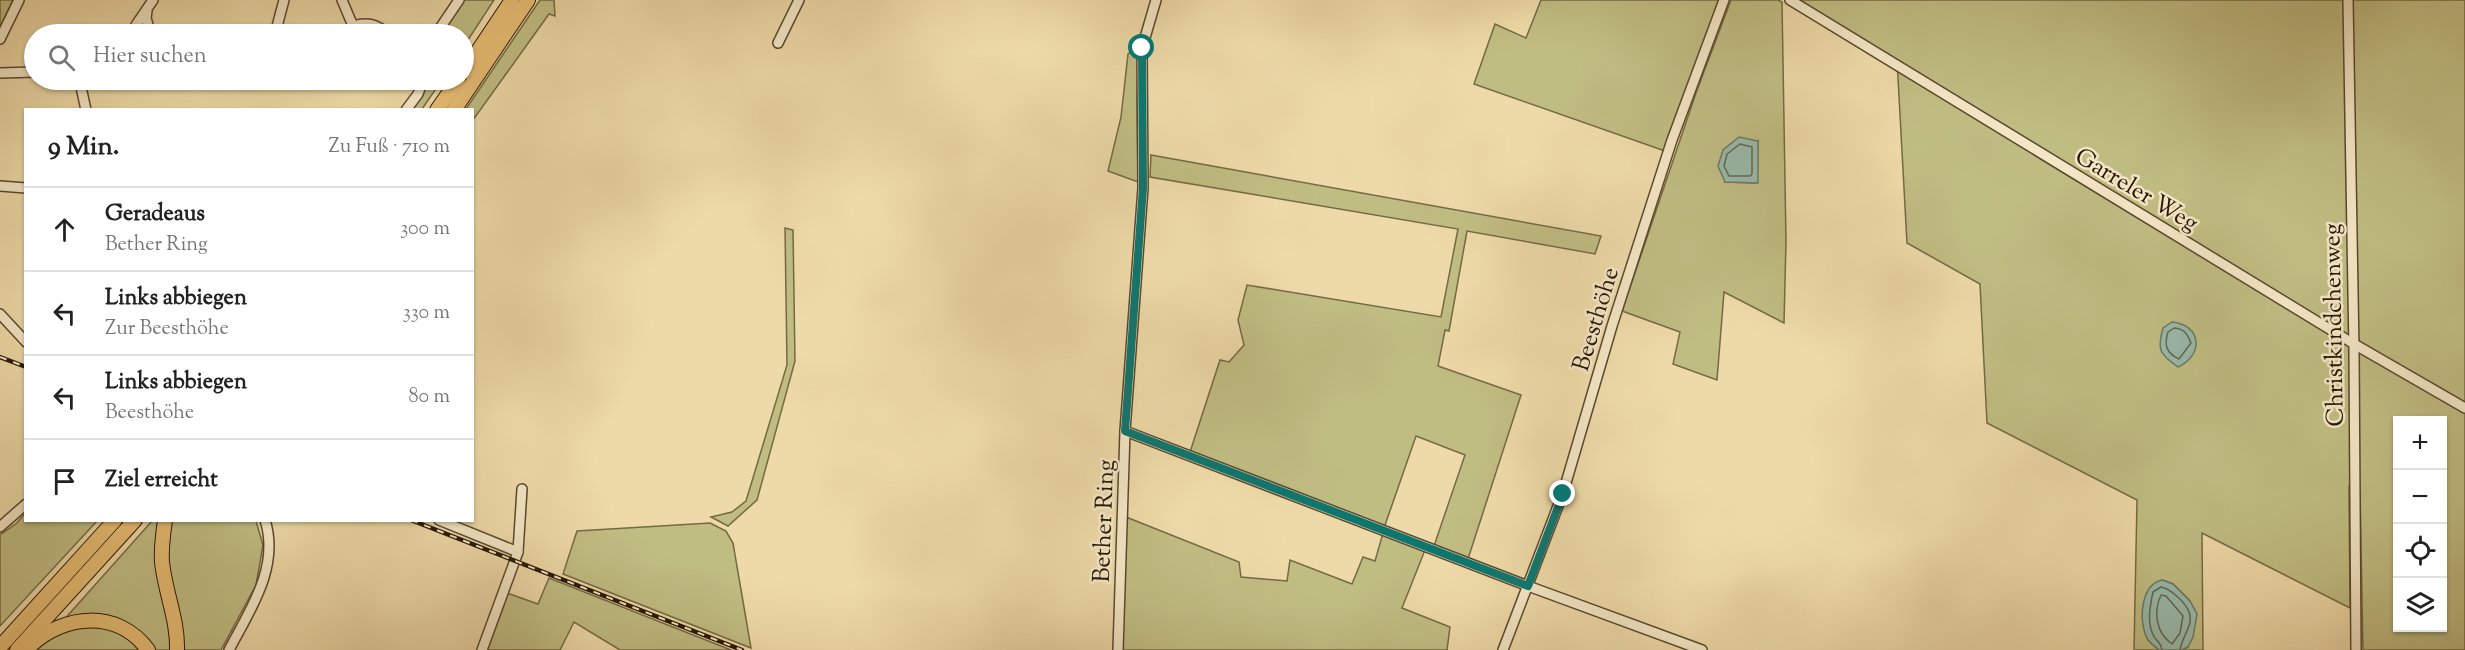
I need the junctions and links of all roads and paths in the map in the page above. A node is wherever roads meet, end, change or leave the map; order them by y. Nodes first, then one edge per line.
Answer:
1 (19, 0) edge
2 (153, 0) edge
3 (284, 0) edge
4 (342, 0) edge
5 (459, 0) edge
6 (512, 0) edge
7 (528, 0) edge
8 (799, 0) edge
9 (1156, 0) edge
10 (1724, 0) edge
11 (1790, 0) edge
12 (2348, 0) edge
13 (147, 11) dead end
14 (278, 24) edge
15 (352, 24) edge
16 (443, 24) edge
17 (0, 39) edge
18 (778, 43) dead end
19 (474, 57) edge
20 (24, 72) edge
21 (0, 73) edge
22 (474, 80) edge
23 (82, 90) edge
24 (419, 90) edge
25 (451, 90) edge
26 (467, 90) edge
27 (86, 108) edge
28 (408, 108) edge
29 (438, 108) edge
30 (455, 108) edge
31 (0, 186) edge
32 (24, 188) edge
33 (0, 314) edge
34 (24, 340) edge
35 (2354, 344) junction
36 (2465, 408) edge
37 (1125, 431) junction
38 (522, 489) dead end
39 (24, 506) edge
40 (113, 522) edge
41 (133, 522) edge
42 (165, 522) edge
43 (265, 522) edge
44 (444, 522) edge
45 (0, 526) edge
46 (518, 552) junction
47 (1528, 586) junction
48 (0, 647) edge
49 (17, 650) edge
50 (27, 650) edge
51 (148, 650) edge
52 (177, 650) edge
53 (230, 650) edge
54 (482, 650) edge
55 (1118, 650) edge
56 (1503, 650) edge
57 (1702, 650) edge
58 (2356, 650) edge

1 - 17 street
2 - 13 street
3 - 14 street
4 - 15 street
5 - 16 street
6 - 19 highway
7 - 22 highway
8 - 18 street
9 - 37 street, Bether Ring
10 - 47 street, Beesthöhe
11 - 35 street, Garreler Weg
12 - 35 street, Christkindchenweg
20 - 21 street
23 - 27 street
24 - 28 street
25 - 29 highway
26 - 30 highway
31 - 32 street
33 - 34 street
35 - 36 street, Garreler Weg
35 - 58 street, Christkindchenweg
37 - 47 street
37 - 55 street, Bether Ring
38 - 46 street
39 - 45 street
40 - 48 highway
41 - 49 highway
42 - 52 highway
43 - 53 street
44 - 46 street
46 - 54 street
47 - 56 street, Beesthöhe
47 - 57 street
50 - 51 highway

